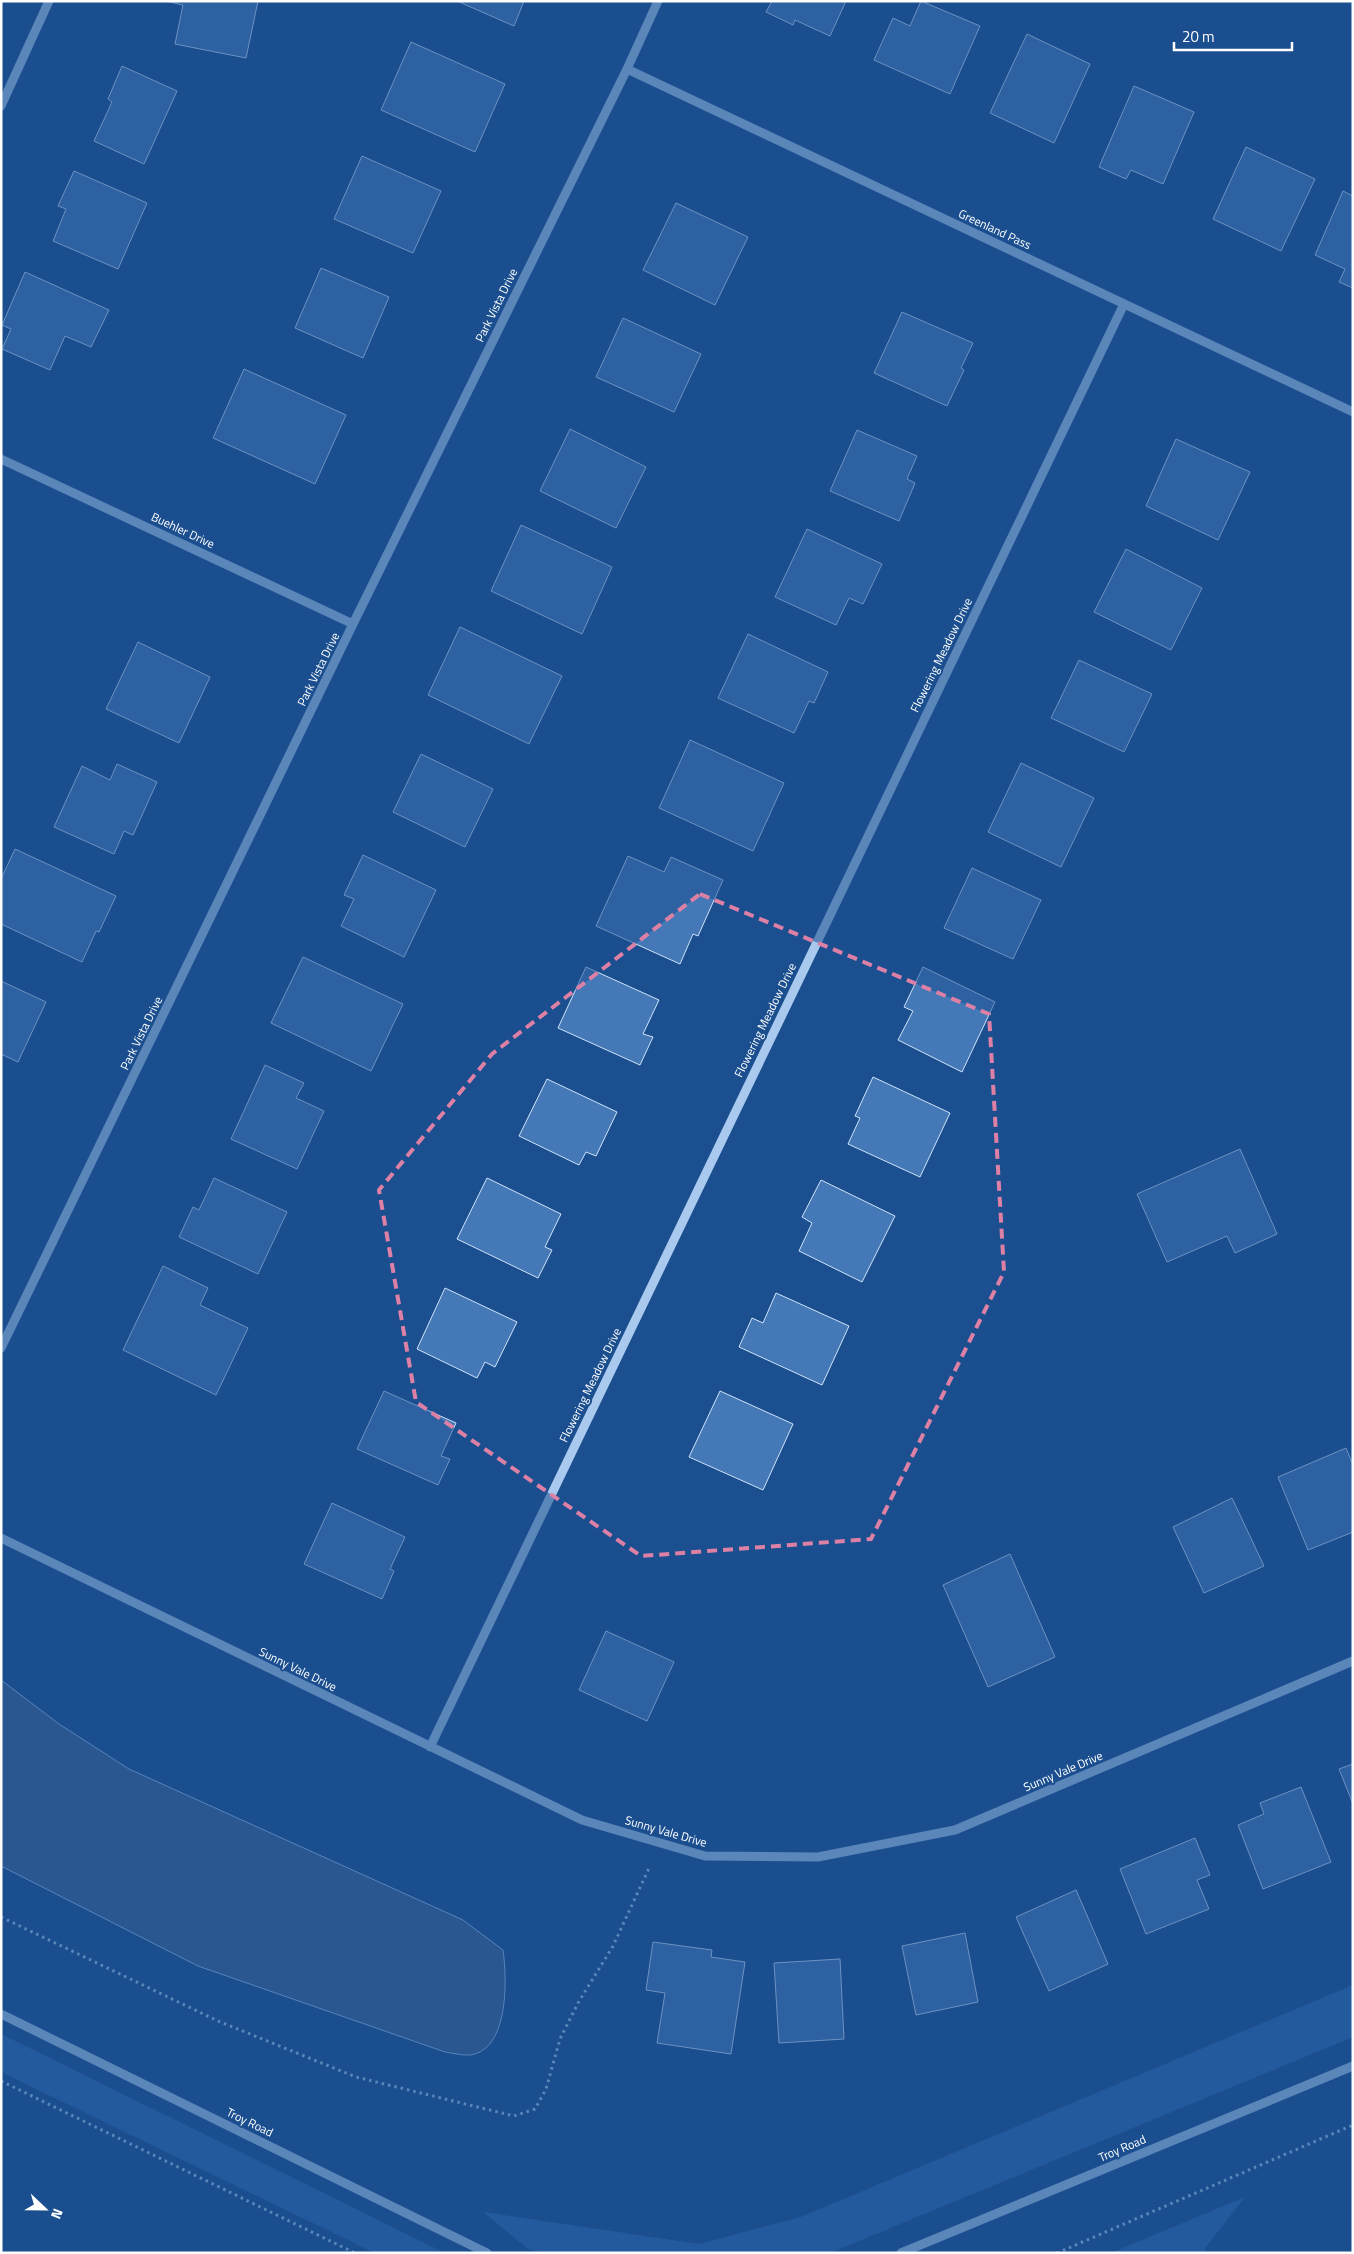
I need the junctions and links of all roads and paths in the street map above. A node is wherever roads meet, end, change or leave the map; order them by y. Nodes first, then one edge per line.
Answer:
1 (49, 1) edge
2 (658, 1) edge
3 (627, 68) junction
4 (1, 106) edge
5 (1124, 304) junction
6 (1353, 412) edge
7 (1, 459) edge
8 (353, 624) junction
9 (1, 1348) edge
10 (1, 1538) edge
11 (1353, 1661) edge
12 (430, 1747) junction
13 (643, 1883) dead end
14 (1, 1917) edge
15 (1, 2014) edge
16 (1353, 2066) edge
17 (1, 2081) edge
18 (1353, 2125) edge
19 (355, 2253) edge
20 (487, 2253) edge
21 (901, 2253) edge
22 (1057, 2253) edge

1 - 4 street
2 - 3 street, Park Vista Drive
3 - 5 street, Greenland Pass
3 - 8 street, Park Vista Drive
5 - 6 street, Greenland Pass
5 - 12 street, Flowering Meadow Drive
7 - 8 street, Buehler Drive
8 - 9 street, Park Vista Drive
10 - 12 street, Sunny Vale Drive
11 - 12 street, Sunny Vale Drive
13 - 14 path
15 - 20 street, Troy Road
16 - 21 street, Troy Road
17 - 19 path
18 - 22 path

